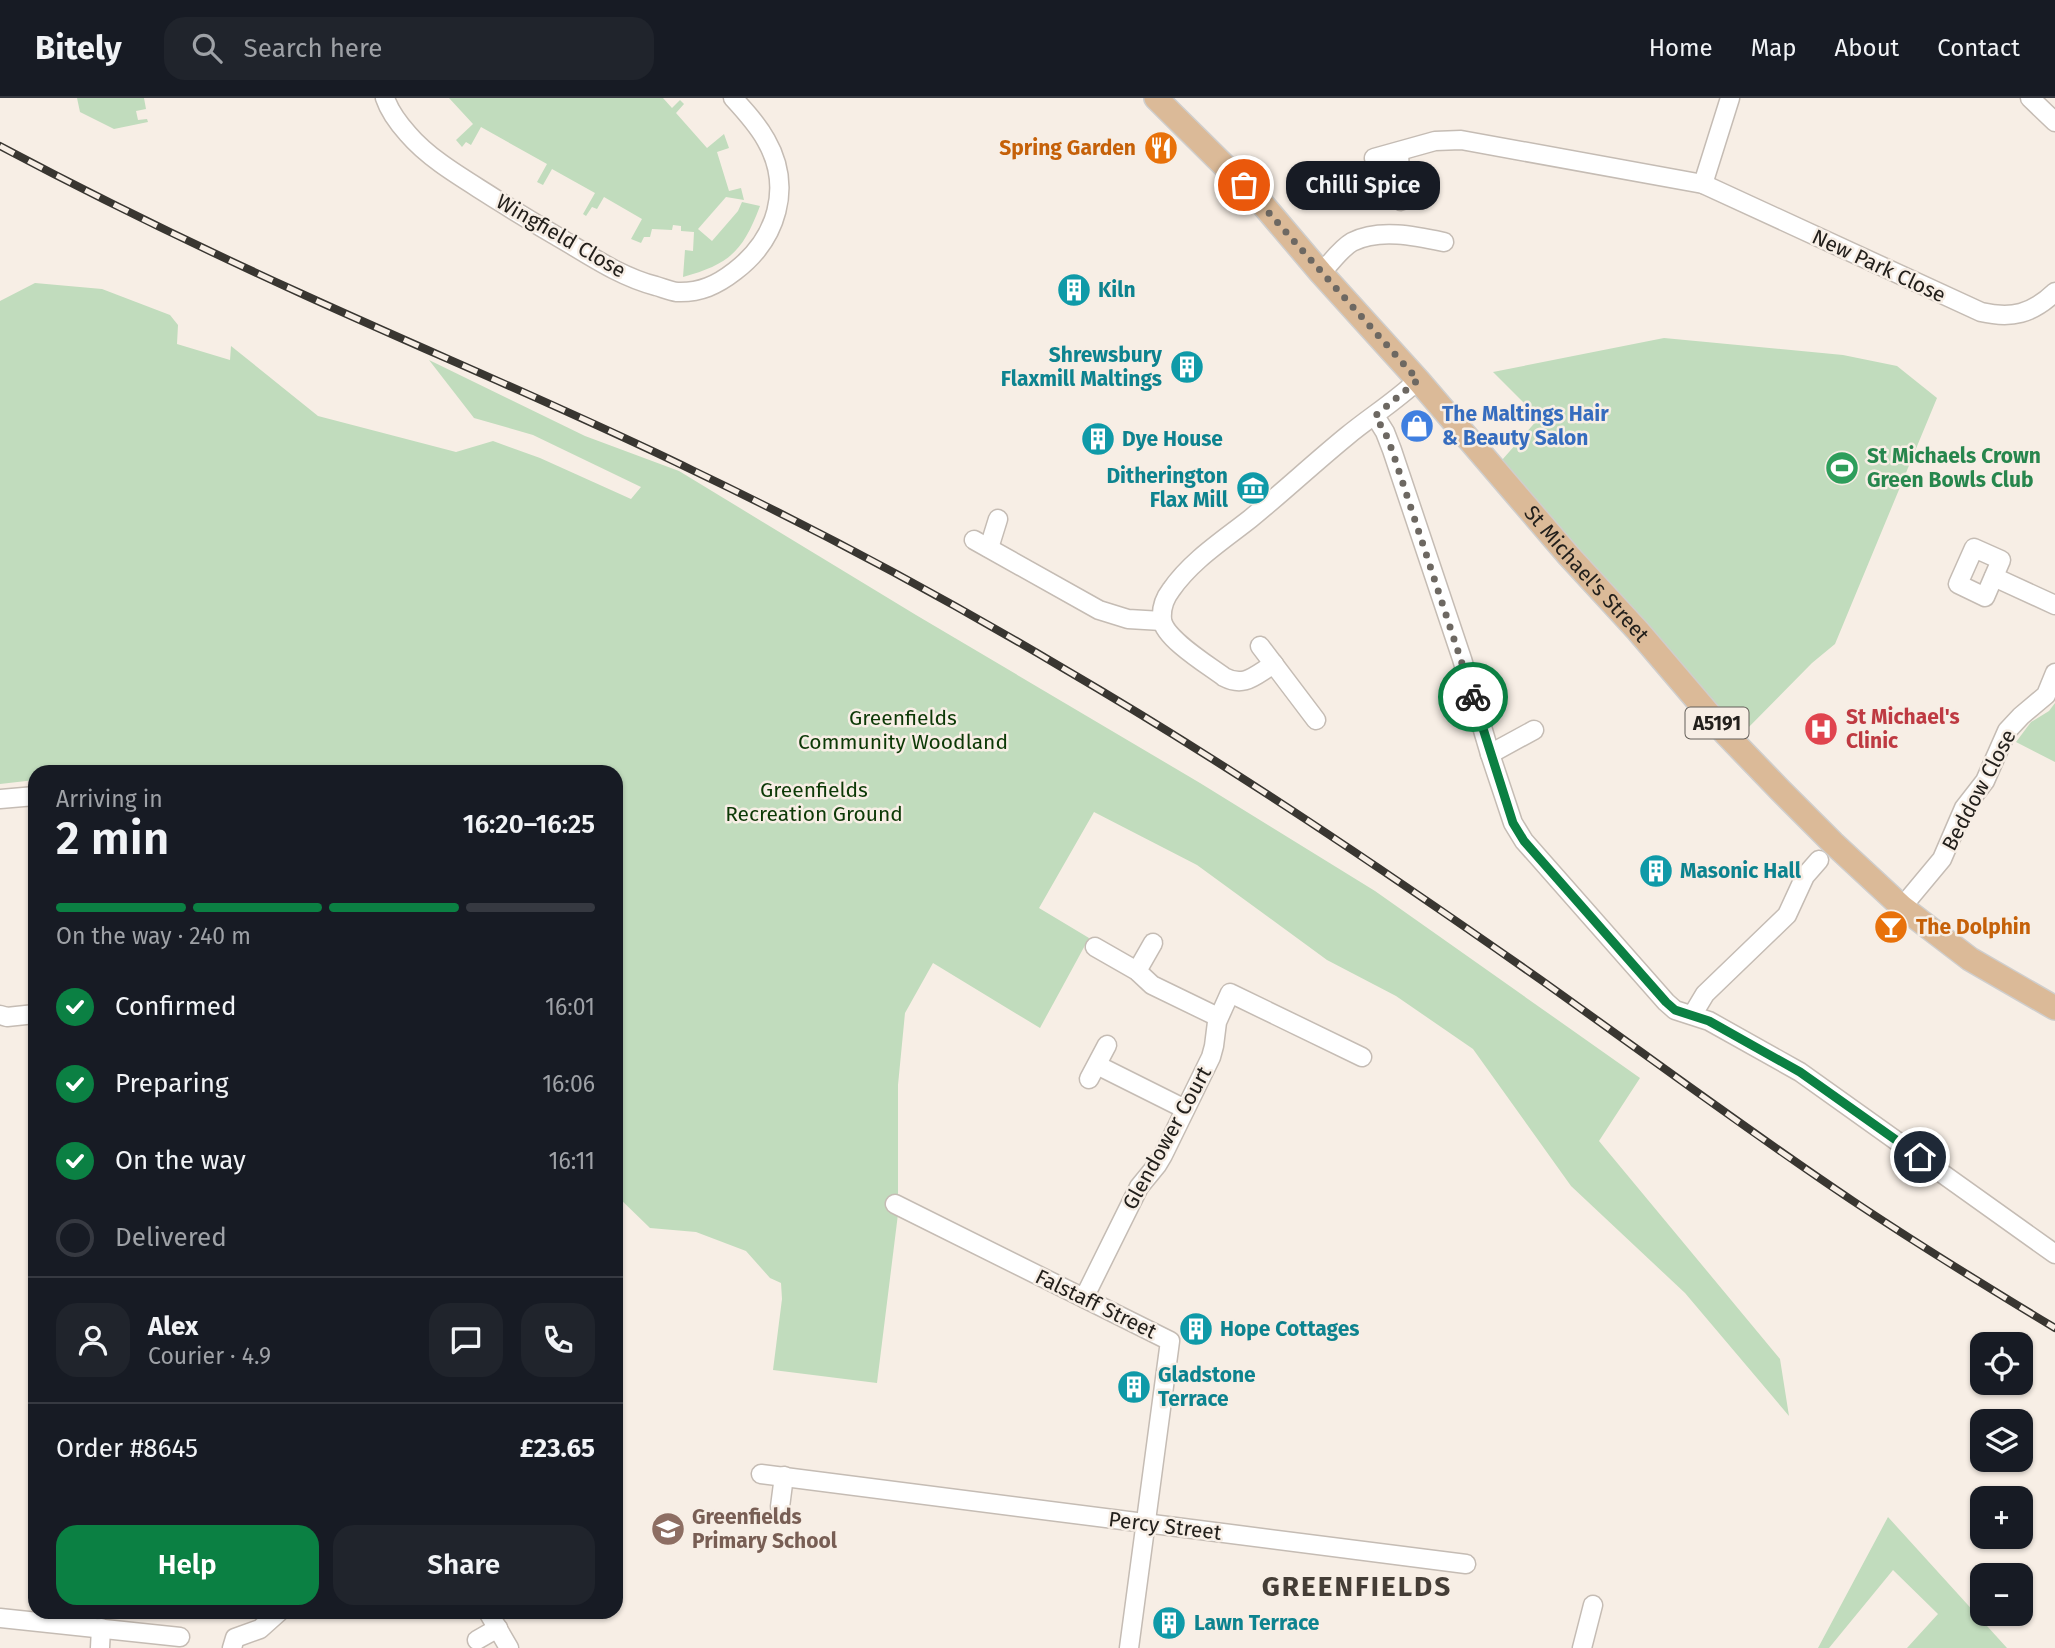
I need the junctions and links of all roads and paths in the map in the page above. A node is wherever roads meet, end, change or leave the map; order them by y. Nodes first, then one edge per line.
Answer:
1 (385, 98) edge
2 (733, 98) edge
3 (1156, 98) edge
4 (1730, 98) edge
5 (2030, 98) edge
6 (2055, 122) edge
7 (1399, 152) junction
8 (1374, 158) dead end
9 (1703, 184) junction
10 (1401, 201) dead end
11 (1444, 242) dead end
12 (1321, 273) junction
13 (2052, 302) edge
14 (1418, 380) junction
15 (1375, 416) junction
16 (998, 519) dead end
17 (1994, 577) dead end
18 (2055, 605) edge
19 (1162, 621) junction
20 (1260, 646) dead end
21 (1273, 664) junction
22 (2055, 673) edge
23 (1316, 720) dead end
24 (1534, 730) dead end
25 (1490, 754) junction
26 (28, 797) edge
27 (0, 799) edge
28 (1819, 860) dead end
29 (1902, 907) junction
30 (1153, 943) dead end
31 (1095, 947) dead end
32 (1137, 971) junction
33 (2055, 1008) edge
34 (1693, 1014) junction
35 (0, 1015) edge
36 (28, 1015) edge
37 (1218, 1017) junction
38 (1107, 1045) dead end
39 (1362, 1057) dead end
40 (1185, 1109) junction
41 (895, 1204) dead end
42 (2055, 1254) edge
43 (1084, 1298) junction
44 (761, 1474) dead end
45 (784, 1476) junction
46 (780, 1507) dead end
47 (1146, 1524) junction
48 (1466, 1564) dead end
49 (1593, 1605) dead end
50 (0, 1618) edge
51 (271, 1619) edge
52 (492, 1619) edge
53 (101, 1628) junction
54 (498, 1628) junction
55 (182, 1636) edge
56 (477, 1640) dead end
57 (100, 1648) edge
58 (232, 1648) edge
59 (509, 1648) edge
60 (1129, 1648) edge
61 (1582, 1648) edge

1 - 2 street, Wingfield Close
3 - 12 main road, St Michael's Street / A5191
4 - 9 street
5 - 6 street
7 - 8 street, New Park Close
7 - 9 street, New Park Close
7 - 10 street
9 - 13 street, New Park Close
11 - 12 street
12 - 14 main road, St Michael's Street / A5191
14 - 15 street
14 - 29 main road, St Michael's Street / A5191
15 - 19 street
15 - 25 street
16 - 19 street
17 - 18 street
19 - 21 street
20 - 21 street
21 - 23 street
22 - 29 street, Beddow Close
24 - 25 street
25 - 34 street
26 - 27 street
28 - 34 street
29 - 33 main road, St Michael's Street / A5191
30 - 32 street
31 - 32 street
32 - 37 street
34 - 42 street
35 - 36 street
37 - 39 street
37 - 40 street, Glendower Court
38 - 40 street
40 - 43 street, Glendower Court
41 - 43 street, Falstaff Street
43 - 47 street, Falstaff Street
44 - 45 street, Percy Street
45 - 46 street
45 - 47 street, Percy Street
47 - 48 street, Percy Street
47 - 60 street
49 - 61 street
50 - 53 street
51 - 58 street
52 - 54 street
53 - 55 street
53 - 57 street
54 - 56 street
54 - 59 street

